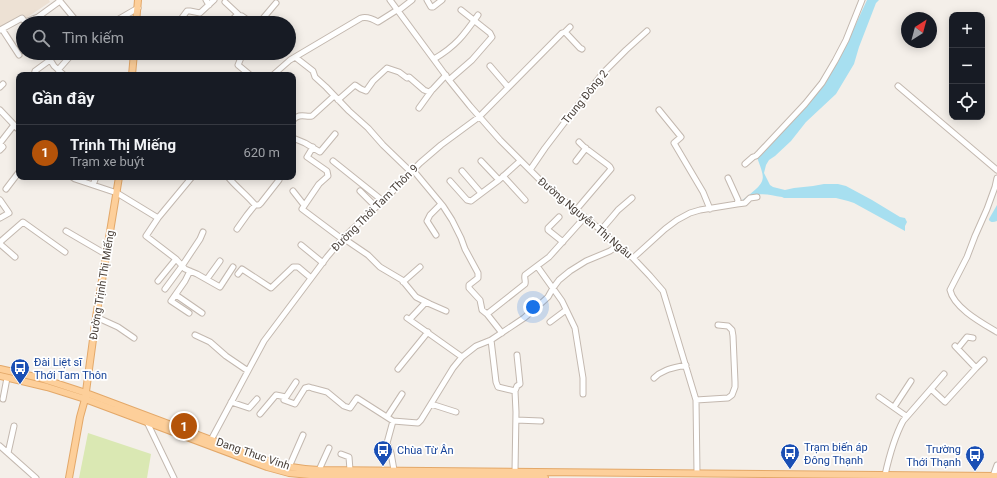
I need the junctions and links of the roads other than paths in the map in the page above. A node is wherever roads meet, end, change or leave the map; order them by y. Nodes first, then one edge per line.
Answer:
1 (138, 0) edge
2 (206, 0) edge
3 (214, 0) edge
4 (390, 0) edge
5 (412, 0) edge
6 (427, 0) edge
7 (442, 0) edge
8 (862, 0) edge
9 (60, 1) edge
10 (225, 2) dead end
11 (276, 3) dead end
12 (209, 5) junction
13 (138, 8) junction
14 (461, 10) dead end
15 (397, 11) junction
16 (239, 15) junction
17 (478, 15) dead end
18 (39, 16) edge
19 (72, 16) edge
20 (124, 16) edge
21 (137, 16) edge
22 (183, 16) edge
23 (236, 16) edge
24 (242, 16) edge
25 (265, 16) edge
26 (16, 21) edge
27 (474, 21) junction
28 (570, 27) dead end
29 (1, 30) edge
30 (647, 31) dead end
31 (565, 32) junction
32 (582, 49) dead end
33 (16, 51) edge
34 (296, 56) edge
35 (296, 58) edge
36 (434, 59) junction
37 (50, 60) joint
38 (68, 60) edge
39 (133, 60) edge
40 (240, 60) edge
41 (290, 60) edge
42 (490, 66) dead end
43 (34, 72) edge
44 (59, 72) edge
45 (61, 72) edge
46 (132, 72) edge
47 (247, 72) edge
48 (276, 72) edge
49 (447, 77) junction
50 (898, 86) dead end
51 (508, 87) junction
52 (433, 90) junction
53 (336, 98) junction
54 (419, 108) dead end
55 (0, 110) edge
56 (659, 110) dead end
57 (296, 117) edge
58 (479, 117) junction
59 (14, 125) joint
60 (335, 134) dead end
61 (296, 139) edge
62 (579, 142) dead end
63 (313, 147) junction
64 (586, 148) junction
65 (0, 150) edge
66 (333, 161) dead end
67 (481, 161) dead end
68 (520, 161) junction
69 (576, 161) dead end
70 (745, 164) dead end
71 (530, 170) junction
72 (997, 170) edge
73 (412, 171) junction
74 (462, 171) dead end
75 (16, 176) edge
76 (501, 178) junction
77 (728, 178) dead end
78 (997, 178) edge
79 (78, 180) edge
80 (95, 180) edge
81 (119, 180) edge
82 (190, 180) edge
83 (230, 180) edge
84 (278, 180) edge
85 (450, 181) dead end
86 (93, 185) junction
87 (6, 189) dead end
88 (293, 191) dead end
89 (360, 191) dead end
90 (117, 193) junction
91 (481, 193) junction
92 (757, 197) dead end
93 (632, 198) dead end
94 (0, 200) edge
95 (525, 200) dead end
96 (383, 201) junction
97 (442, 204) junction
98 (737, 204) junction
99 (255, 205) junction
100 (304, 205) junction
101 (376, 207) junction
102 (710, 208) junction
103 (576, 210) junction
104 (558, 217) dead end
105 (585, 217) junction
106 (0, 218) edge
107 (158, 218) junction
108 (237, 229) dead end
109 (600, 230) junction
110 (66, 231) dead end
111 (203, 232) dead end
112 (436, 235) dead end
113 (343, 239) junction
114 (563, 242) junction
115 (0, 243) edge
116 (301, 245) dead end
117 (617, 246) junction
118 (65, 252) dead end
119 (107, 253) junction
120 (15, 257) dead end
121 (633, 258) junction
122 (176, 259) junction
123 (220, 261) dead end
124 (322, 263) junction
125 (182, 266) junction
126 (420, 266) dead end
127 (537, 266) junction
128 (233, 267) dead end
129 (190, 271) junction
130 (238, 274) dead end
131 (311, 278) junction
132 (206, 279) junction
133 (158, 281) dead end
134 (403, 282) junction
135 (553, 288) junction
136 (165, 289) dead end
137 (176, 295) junction
138 (426, 302) junction
139 (566, 310) junction
140 (446, 311) dead end
141 (188, 313) dead end
142 (202, 313) dead end
143 (487, 314) junction
144 (96, 317) junction
145 (550, 322) dead end
146 (718, 325) dead end
147 (428, 332) junction
148 (997, 332) edge
149 (502, 333) junction
150 (195, 335) dead end
151 (134, 338) dead end
152 (973, 338) dead end
153 (491, 340) junction
154 (516, 355) dead end
155 (462, 357) junction
156 (984, 360) dead end
157 (686, 365) junction
158 (976, 368) junction
159 (0, 369) edge
160 (398, 369) dead end
161 (248, 371) junction
162 (944, 374) dead end
163 (0, 376) edge
164 (8, 378) junction
165 (654, 378) dead end
166 (911, 381) dead end
167 (296, 382) dead end
168 (931, 389) junction
169 (515, 391) junction
170 (402, 394) dead end
171 (583, 394) dead end
172 (86, 396) junction
173 (286, 397) junction
174 (879, 397) dead end
175 (3, 399) dead end
176 (257, 399) dead end
177 (696, 400) junction
178 (231, 402) junction
179 (431, 404) junction
180 (894, 407) junction
181 (456, 412) dead end
182 (260, 414) dead end
183 (906, 416) junction
184 (387, 417) junction
185 (516, 420) junction
186 (393, 421) junction
187 (541, 421) dead end
188 (147, 422) junction
189 (14, 426) dead end
190 (303, 435) dead end
191 (211, 440) junction
192 (0, 446) edge
193 (329, 448) dead end
194 (8, 453) junction
195 (341, 454) dead end
196 (997, 465) edge
197 (289, 467) junction
198 (350, 470) junction
199 (515, 471) junction
200 (319, 475) edge
201 (394, 475) edge
202 (885, 475) junction
203 (696, 476) edge
204 (995, 476) edge
205 (36, 478) edge
206 (69, 478) edge
207 (174, 478) edge
208 (445, 478) edge
209 (545, 478) edge

1 - 13 main road
2 - 12 street
3 - 12 street
4 - 15 street, Đường Nguyễn Thị Ngâu
5 - 15 street
6 - 7 street
8 - 70 street
9 - 18 street
9 - 19 street
10 - 16 street
11 - 25 street
12 - 22 street
13 - 20 street
13 - 21 main road
14 - 27 street
15 - 34 street
15 - 36 street, Đường Nguyễn Thị Ngâu
16 - 23 street
16 - 24 street
17 - 27 street
26 - 29 street
27 - 36 street
27 - 49 street
28 - 31 street, Đường Thời Tam Thôn 9
29 - 33 street
30 - 71 street, Trung Đông 2
31 - 32 street
31 - 51 street, Đường Thời Tam Thôn 9
35 - 53 street
36 - 49 street, Đường Nguyễn Thị Ngâu
37 - 43 street
37 - 44 street
38 - 45 street
39 - 46 main road
40 - 47 street
41 - 48 street
42 - 51 street
49 - 52 street
49 - 58 street, Đường Nguyễn Thị Ngâu
50 - 72 street
51 - 58 street, Đường Thời Tam Thôn 9
52 - 53 street
52 - 54 street
53 - 57 street
53 - 73 street
55 - 59 street
56 - 102 street
58 - 68 street, Đường Nguyễn Thị Ngâu
58 - 73 street, Đường Thời Tam Thôn 9
59 - 65 street
60 - 63 street
61 - 63 street
62 - 64 street
63 - 100 street
64 - 69 street
64 - 103 street
66 - 96 street
67 - 76 street
68 - 71 street, Đường Nguyễn Thị Ngâu
68 - 76 street
71 - 103 street, Đường Nguyễn Thị Ngâu
73 - 96 street, Đường Thời Tam Thôn 9
73 - 97 street
74 - 91 street
75 - 87 street
76 - 91 street
76 - 95 street
77 - 98 street
78 - 148 street
79 - 86 street
80 - 86 street
81 - 90 main road, Đường Trịnh Thị Miếng
82 - 107 street
83 - 99 street
84 - 99 street
85 - 91 street
86 - 90 street
88 - 100 street
89 - 101 street
90 - 107 street
90 - 119 main road, Đường Trịnh Thị Miếng
92 - 98 street
93 - 109 street
94 - 106 street
96 - 101 street, Đường Thời Tam Thôn 9
97 - 112 street
97 - 143 street
98 - 102 street
99 - 108 street
100 - 113 street
101 - 113 street, Đường Thời Tam Thôn 9
102 - 121 street
103 - 105 street, Đường Nguyễn Thị Ngâu
104 - 114 street
105 - 109 street, Đường Nguyễn Thị Ngâu
105 - 114 street
107 - 122 street
109 - 117 street, Đường Nguyễn Thị Ngâu
110 - 119 street
111 - 125 street
113 - 124 street, Đường Thời Tam Thôn 9
113 - 134 street
114 - 127 street
115 - 118 street
115 - 120 street
116 - 124 street
117 - 121 street, Đường Nguyễn Thị Ngâu
117 - 135 street
119 - 144 main road, Đường Trịnh Thị Miếng
121 - 157 street, Đường Nguyễn Thị Ngâu
122 - 125 street
122 - 133 street
123 - 132 street
124 - 131 street, Đường Thời Tam Thôn 9
125 - 129 street
125 - 136 street
126 - 134 street
127 - 135 street
127 - 143 street
128 - 132 street
129 - 132 street
129 - 137 street
130 - 131 street
131 - 161 street, Đường Thời Tam Thôn 9
134 - 138 street
135 - 139 street
135 - 149 street
137 - 141 street
137 - 142 street
138 - 140 street
138 - 147 street
139 - 145 street
139 - 171 street
143 - 149 street
144 - 151 street
144 - 172 main road, Đường Trịnh Thị Miếng
146 - 177 street
147 - 155 street
147 - 160 street
149 - 153 street
150 - 161 street
152 - 158 street
153 - 155 street
153 - 169 street
154 - 169 street
155 - 179 street
156 - 158 street
157 - 165 street
157 - 177 street, Đường Nguyễn Thị Ngâu
158 - 168 street
159 - 172 main road, Dang Thuc Vinh
161 - 178 street, Đường Thời Tam Thôn 9
162 - 168 street
163 - 164 main road, Dang Thuc Vinh
164 - 172 main road, Dang Thuc Vinh
164 - 175 street
166 - 180 street
167 - 173 street
168 - 183 street
169 - 185 street
170 - 184 street
172 - 188 main road, Dang Thuc Vinh
172 - 191 main road, Dang Thuc Vinh
172 - 206 main road, Đường Trịnh Thị Miếng
173 - 182 street
173 - 184 street
174 - 180 street
176 - 178 street
177 - 203 street, Đường Nguyễn Thị Ngâu
178 - 191 street, Đường Thời Tam Thôn 9
179 - 181 street
179 - 186 street
180 - 183 street
183 - 202 street
184 - 186 street
185 - 187 street
185 - 199 street
186 - 201 street
188 - 200 main road, Dang Thuc Vinh
188 - 207 street
189 - 194 street
190 - 197 street
191 - 197 main road, Dang Thuc Vinh
192 - 194 street
193 - 200 street
194 - 205 street
195 - 198 street
196 - 204 street
197 - 200 main road, Dang Thuc Vinh
198 - 200 main road, Dang Thuc Vinh
198 - 201 main road, Dang Thuc Vinh
199 - 201 main road, Dang Thuc Vinh
199 - 203 main road, Dang Thuc Vinh
200 - 201 main road, Dang Thuc Vinh
201 - 208 main road, Dang Thuc Vinh
202 - 203 main road, Dang Thuc Vinh
202 - 204 main road, Dang Thuc Vinh
208 - 209 main road, Dang Thuc Vinh

